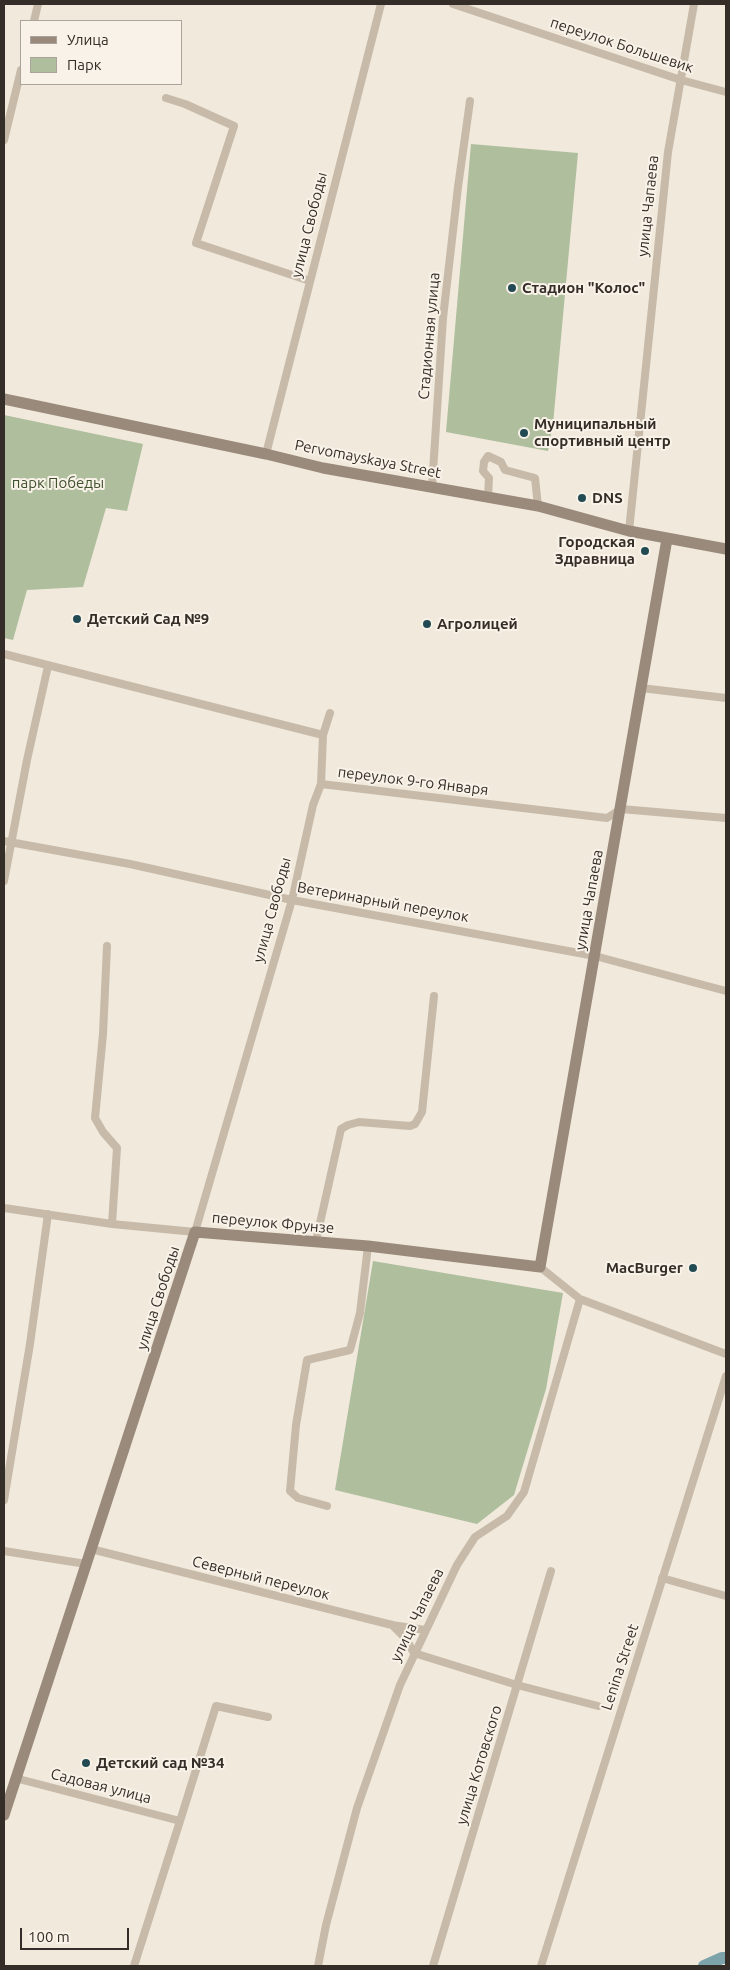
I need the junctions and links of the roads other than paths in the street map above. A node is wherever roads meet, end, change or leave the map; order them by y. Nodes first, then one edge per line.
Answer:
1 (38, 4) edge
2 (381, 4) edge
3 (453, 4) edge
4 (694, 4) edge
5 (34, 20) edge
6 (20, 74) edge
7 (681, 80) junction
8 (726, 92) edge
9 (166, 98) dead end
10 (470, 101) dead end
11 (4, 140) edge
12 (310, 280) junction
13 (4, 399) edge
14 (266, 454) junction
15 (432, 487) junction
16 (488, 497) junction
17 (538, 506) junction
18 (628, 531) junction
19 (667, 539) junction
20 (726, 549) edge
21 (4, 654) edge
22 (48, 666) junction
23 (641, 688) junction
24 (726, 698) edge
25 (330, 713) dead end
26 (323, 735) junction
27 (321, 784) junction
28 (620, 809) junction
29 (726, 818) edge
30 (8, 842) edge
31 (4, 881) edge
32 (292, 900) junction
33 (107, 946) dead end
34 (595, 956) junction
35 (726, 991) edge
36 (434, 996) dead end
37 (4, 1208) edge
38 (48, 1214) junction
39 (112, 1224) junction
40 (195, 1232) junction
41 (316, 1241) junction
42 (368, 1246) junction
43 (540, 1267) junction
44 (580, 1299) junction
45 (726, 1354) edge
46 (726, 1376) edge
47 (4, 1500) edge
48 (327, 1506) dead end
49 (91, 1549) junction
50 (4, 1551) edge
51 (86, 1564) junction
52 (551, 1571) dead end
53 (662, 1578) junction
54 (726, 1596) edge
55 (392, 1626) junction
56 (425, 1630) junction
57 (414, 1652) junction
58 (517, 1685) junction
59 (598, 1706) dead end
60 (268, 1717) dead end
61 (15, 1778) junction
62 (4, 1815) edge
63 (180, 1821) junction
64 (134, 1966) edge
65 (318, 1966) edge
66 (433, 1966) edge
67 (541, 1966) edge

1 - 5 street
2 - 12 street, улица Свободы
3 - 7 street, переулок Большевик
4 - 7 street, улица Чапаева
6 - 11 street
7 - 8 street, переулок Большевик
7 - 18 street, улица Чапаева
9 - 12 street
10 - 15 street, Стадионная улица
12 - 14 street, улица Свободы
13 - 14 main road, Pervomayskaya Street
14 - 15 main road, Pervomayskaya Street
15 - 16 main road, Pervomayskaya Street
16 - 17 main road, Pervomayskaya Street
16 - 17 street
17 - 18 main road, Pervomayskaya Street
18 - 19 main road, Pervomayskaya Street
19 - 20 main road, Pervomayskaya Street
19 - 23 main road, улица Чапаева
21 - 22 street
22 - 26 street
22 - 30 street
23 - 24 street
23 - 28 main road, улица Чапаева
25 - 26 street
26 - 27 street, переулок 9-го Января
27 - 28 street, переулок 9-го Января
27 - 32 street, улица Свободы
28 - 29 street, переулок 9-го Января
28 - 34 main road, улица Чапаева
30 - 31 street
30 - 32 street, Ветеринарный переулок
32 - 34 street, Ветеринарный переулок
32 - 40 street, улица Свободы
33 - 39 street
34 - 35 street, Ветеринарный переулок
34 - 43 main road, улица Чапаева
36 - 41 street
37 - 38 street, переулок Фрунзе
38 - 39 street, переулок Фрунзе
38 - 47 street
39 - 40 street, переулок Фрунзе
40 - 41 main road, переулок Фрунзе
40 - 49 main road, улица Свободы
41 - 42 main road, переулок Фрунзе
42 - 43 main road, переулок Фрунзе
42 - 48 street
43 - 44 street
44 - 45 street
44 - 56 street, улица Чапаева
46 - 53 street, Lenina Street
49 - 51 main road, улица Свободы
49 - 55 street, Северный переулок
50 - 51 street
51 - 61 main road, улица Свободы
52 - 58 street, улица Котовского
53 - 54 street
53 - 67 street, Lenina Street
55 - 56 street, Северный переулок
55 - 57 street
56 - 57 street, улица Чапаева
57 - 58 street
57 - 65 street, улица Чапаева
58 - 59 street
58 - 66 street, улица Котовского
60 - 63 street
61 - 62 main road, улица Свободы
61 - 63 street, Садовая улица
63 - 64 street

